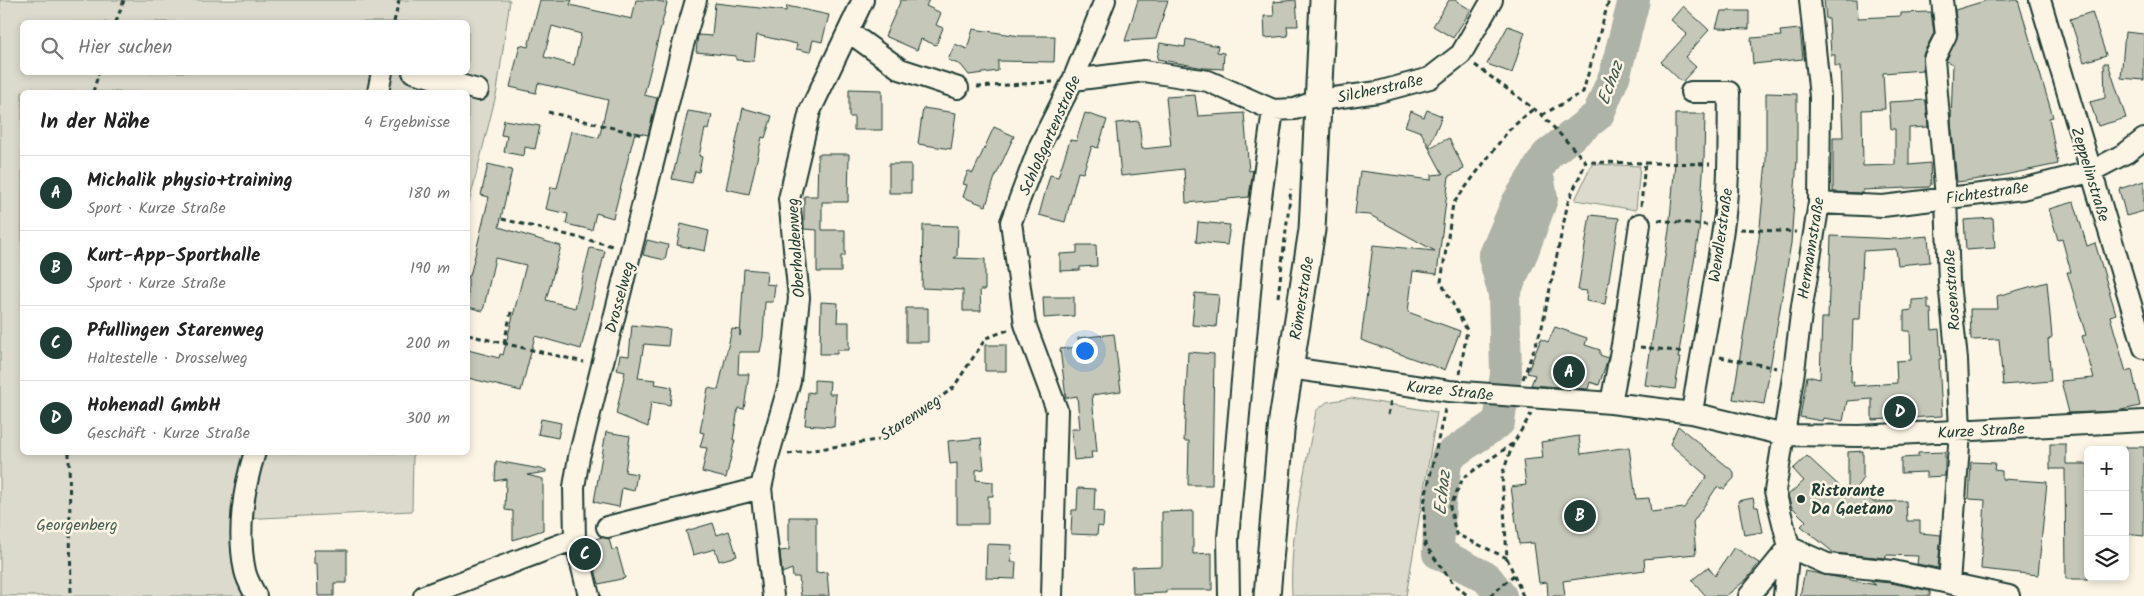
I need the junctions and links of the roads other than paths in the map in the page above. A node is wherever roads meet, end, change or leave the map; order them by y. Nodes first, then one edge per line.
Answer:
1 (696, 0) edge
2 (1105, 0) edge
3 (1323, 0) edge
4 (1492, 0) edge
5 (1810, 0) edge
6 (1942, 0) edge
7 (2040, 0) edge
8 (861, 2) edge
9 (849, 32) junction
10 (381, 75) edge
11 (424, 75) edge
12 (1066, 81) junction
13 (958, 88) road end
14 (378, 90) edge
15 (478, 90) dead end
16 (1691, 92) dead end
17 (1319, 100) junction
18 (1273, 110) junction
19 (2144, 139) edge
20 (2090, 172) junction
21 (1946, 198) junction
22 (1819, 203) junction
23 (1640, 221) road end
24 (2144, 348) edge
25 (1290, 368) junction
26 (1611, 403) junction
27 (1692, 413) junction
28 (2144, 421) edge
29 (1960, 432) junction
30 (1785, 435) junction
31 (254, 455) edge
32 (761, 488) junction
33 (607, 527) dead end
34 (575, 539) junction
35 (1789, 548) junction
36 (1949, 584) junction
37 (256, 596) edge
38 (424, 596) edge
39 (589, 596) edge
40 (773, 596) edge
41 (1052, 596) edge
42 (1229, 596) edge
43 (1267, 596) edge
44 (1749, 596) edge
45 (1784, 596) edge
46 (2010, 596) edge

1 - 34 street, Drosselweg
2 - 12 street, Schloßgartenstraße
3 - 17 main road, Römerstraße
4 - 17 street, Silcherstraße
5 - 22 street, Hermannstraße
6 - 21 street, Rosenstraße
7 - 20 street, Zeppelinstraße
8 - 9 street, Oberhaldenweg
9 - 13 street
9 - 32 street, Oberhaldenweg
10 - 14 street
11 - 15 street
12 - 18 street
12 - 41 street, Schloßgartenstraße
16 - 27 street, Wendlerstraße
17 - 18 street, Silcherstraße
17 - 25 main road, Römerstraße
18 - 42 street
19 - 20 street, Fichtestraße
20 - 21 street, Fichtestraße
20 - 24 street, Zeppelinstraße
21 - 22 street, Fichtestraße
21 - 29 street, Rosenstraße
22 - 30 street, Hermannstraße
23 - 26 street
25 - 26 street, Kurze Straße
25 - 43 main road, Römerstraße
26 - 27 street, Kurze Straße
27 - 30 street, Kurze Straße
28 - 29 street, Kurze Straße
29 - 30 street, Kurze Straße
29 - 36 street, Rosenstraße
30 - 35 street, Hermannstraße
31 - 37 street
32 - 33 street
32 - 40 street, Oberhaldenweg
34 - 38 street
34 - 39 street, Drosselweg
35 - 36 street
35 - 44 street
35 - 45 street
36 - 46 street

